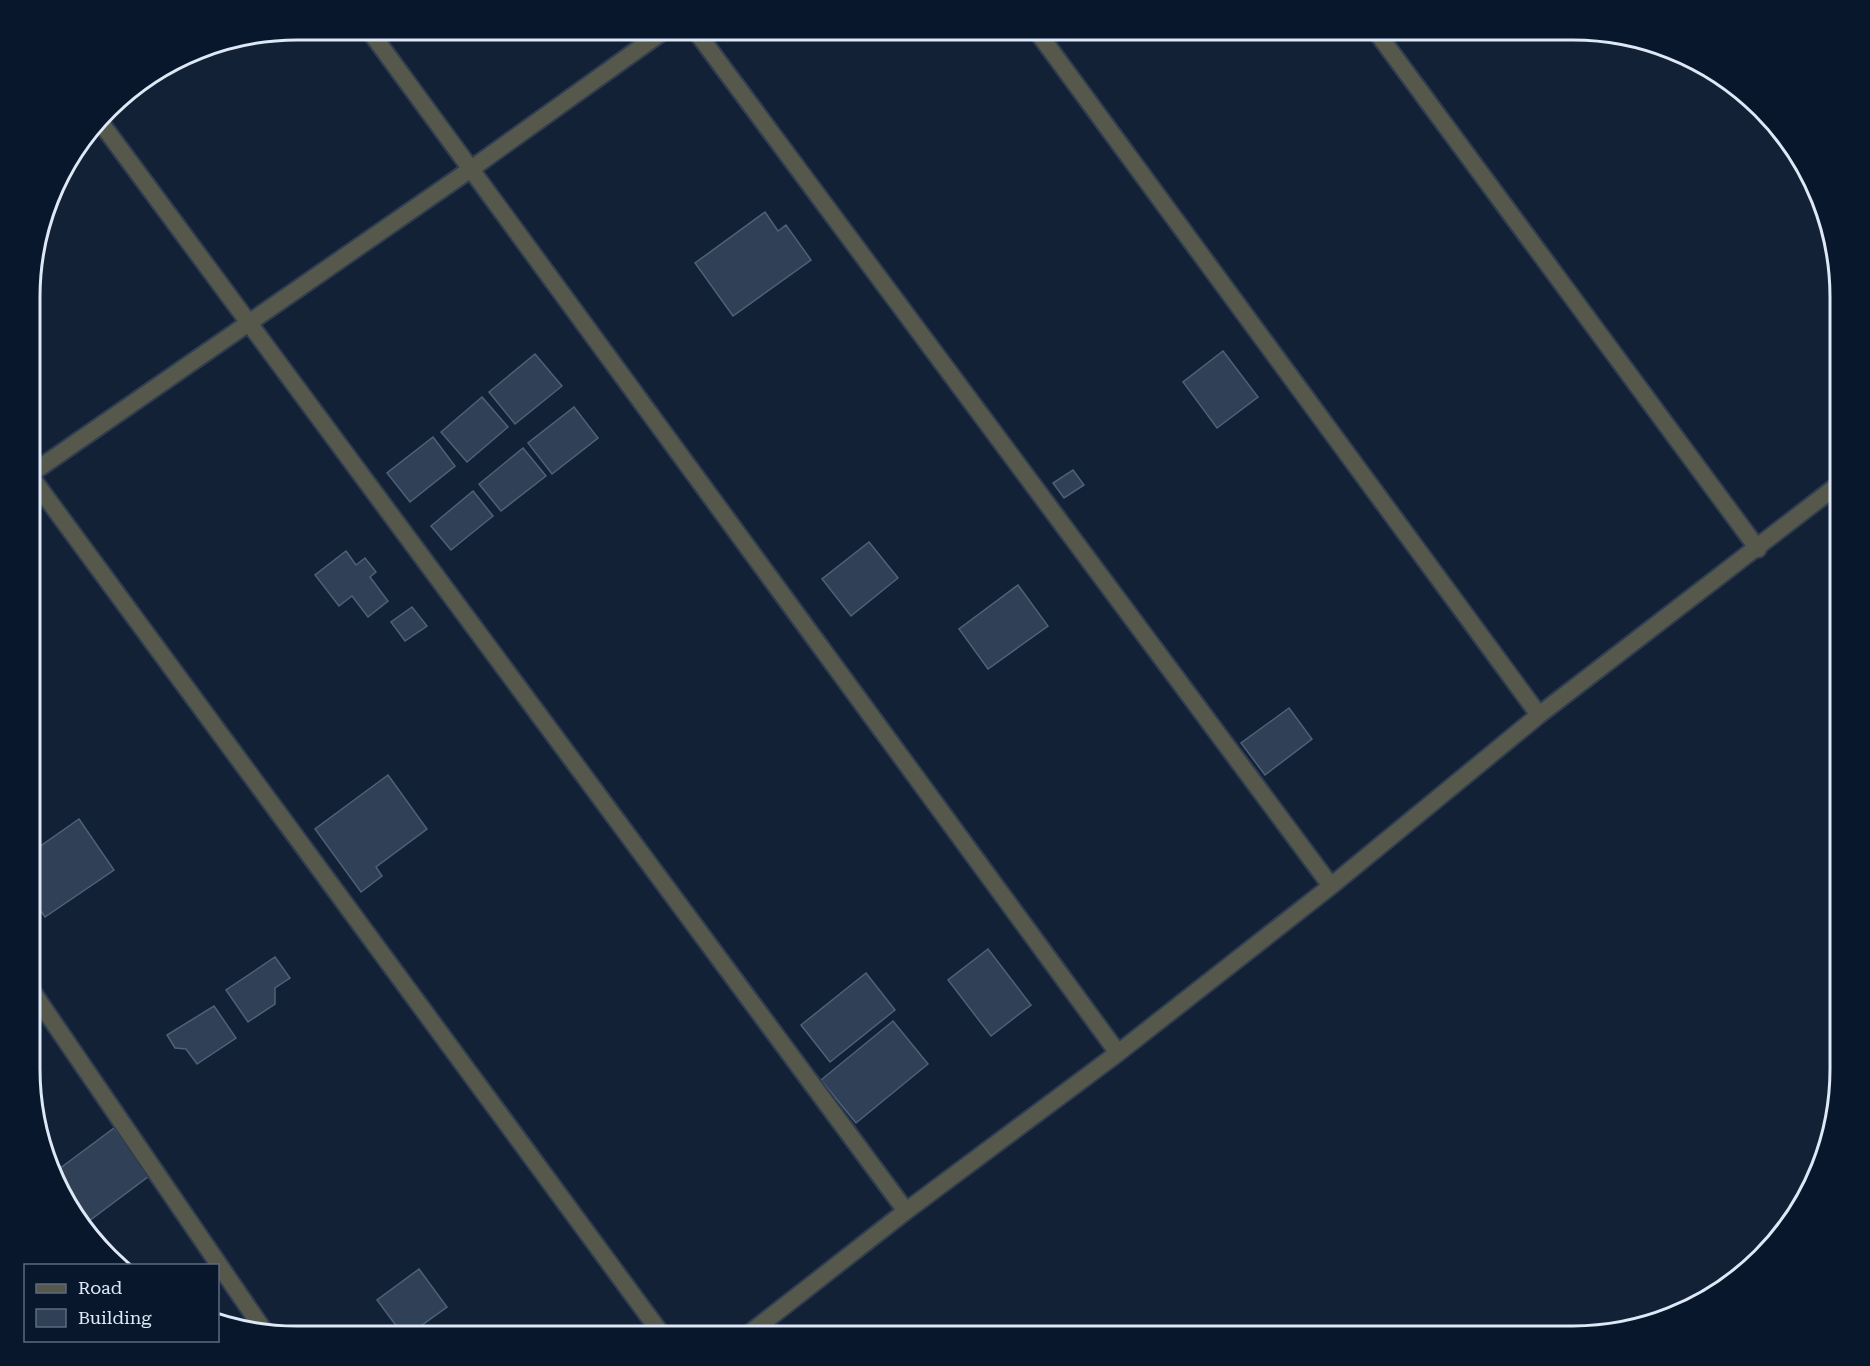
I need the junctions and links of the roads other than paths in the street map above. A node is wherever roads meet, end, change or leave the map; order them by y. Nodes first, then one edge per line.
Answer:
1 (376, 40) edge
2 (651, 40) edge
3 (702, 40) edge
4 (1043, 40) edge
5 (1381, 40) edge
6 (104, 128) edge
7 (471, 169) junction
8 (248, 323) junction
9 (40, 466) edge
10 (40, 488) edge
11 (1830, 491) edge
12 (1758, 549) junction
13 (1539, 715) junction
14 (1332, 886) junction
15 (40, 1003) edge
16 (1118, 1053) junction
17 (906, 1211) junction
18 (219, 1264) edge
19 (219, 1265) edge
20 (258, 1322) edge
21 (656, 1326) edge
22 (759, 1326) edge

1 - 7 street
2 - 7 street
3 - 14 street
4 - 13 street
5 - 12 street
6 - 8 street
7 - 8 street
7 - 16 street
8 - 9 street
8 - 17 street
10 - 21 street
11 - 12 street
12 - 13 street
13 - 14 street
14 - 16 street
15 - 18 street
16 - 17 street
17 - 22 street
19 - 20 street

